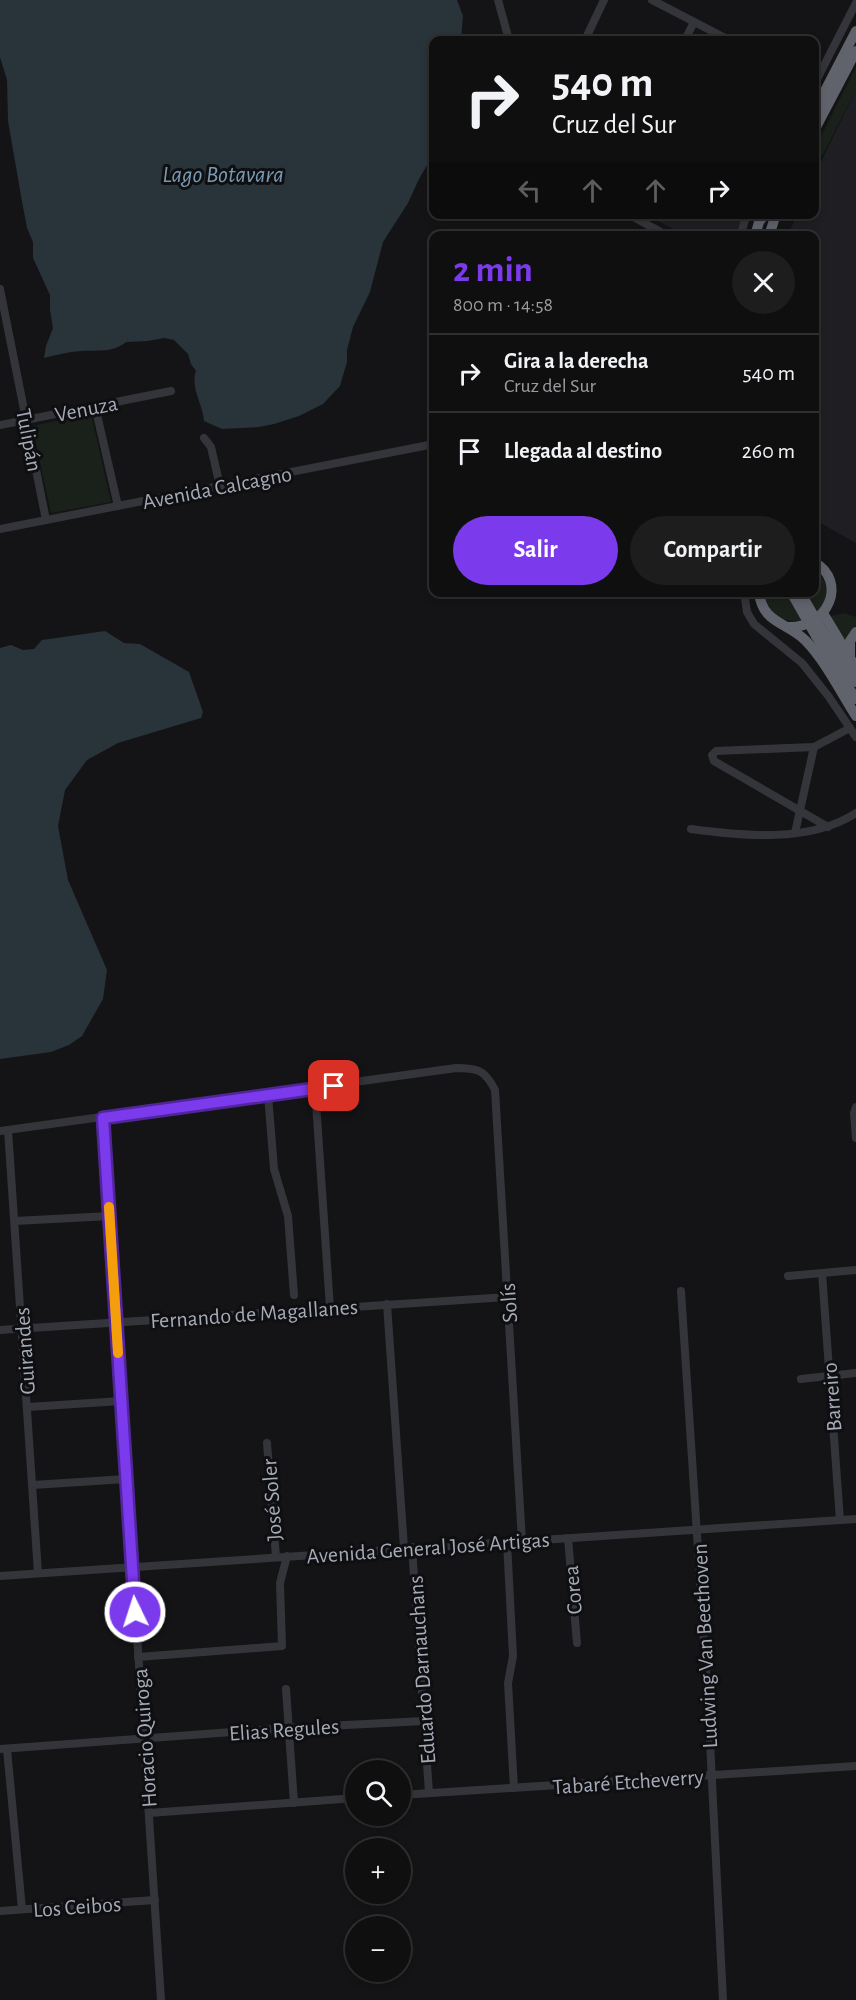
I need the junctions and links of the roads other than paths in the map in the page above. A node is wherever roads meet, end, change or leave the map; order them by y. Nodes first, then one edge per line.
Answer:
1 (498, 0) edge
2 (604, 0) edge
3 (652, 0) edge
4 (856, 3) edge
5 (694, 22) junction
6 (856, 31) edge
7 (508, 36) edge
8 (587, 36) edge
9 (687, 36) edge
10 (721, 36) edge
11 (856, 51) edge
12 (819, 86) edge
13 (819, 86) edge
14 (819, 121) edge
15 (636, 219) edge
16 (659, 231) edge
17 (0, 289) edge
18 (171, 391) dead end
19 (95, 406) junction
20 (26, 420) junction
21 (0, 425) edge
22 (204, 438) dead end
23 (429, 445) edge
24 (220, 486) junction
25 (117, 506) junction
26 (46, 520) junction
27 (0, 529) edge
28 (819, 564) edge
29 (745, 597) edge
30 (760, 597) edge
31 (794, 597) edge
32 (802, 597) edge
33 (823, 613) junction
34 (771, 619) junction
35 (788, 627) junction
36 (764, 632) junction
37 (856, 632) edge
38 (819, 634) junction
39 (853, 664) edge
40 (856, 682) edge
41 (856, 699) edge
42 (856, 716) edge
43 (850, 728) junction
44 (856, 737) edge
45 (814, 747) junction
46 (800, 811) junction
47 (856, 813) edge
48 (828, 827) junction
49 (691, 829) dead end
50 (795, 832) junction
51 (315, 1088) junction
52 (268, 1095) junction
53 (856, 1107) edge
54 (103, 1118) junction
55 (4, 1130) edge
56 (856, 1138) edge
57 (110, 1216) junction
58 (15, 1221) junction
59 (856, 1270) edge
60 (822, 1273) junction
61 (788, 1276) dead end
62 (681, 1291) dead end
63 (294, 1295) dead end
64 (507, 1297) junction
65 (387, 1304) junction
66 (330, 1308) junction
67 (117, 1323) junction
68 (21, 1328) junction
69 (0, 1330) edge
70 (856, 1373) edge
71 (830, 1377) junction
72 (801, 1379) dead end
73 (121, 1401) junction
74 (28, 1407) junction
75 (267, 1443) dead end
76 (126, 1479) junction
77 (33, 1485) junction
78 (856, 1519) edge
79 (840, 1520) junction
80 (697, 1528) junction
81 (568, 1538) junction
82 (522, 1541) junction
83 (507, 1542) junction
84 (408, 1548) junction
85 (287, 1556) junction
86 (276, 1557) junction
87 (132, 1568) junction
88 (38, 1573) junction
89 (0, 1576) edge
90 (577, 1643) dead end
91 (138, 1657) junction
92 (286, 1689) dead end
93 (424, 1721) junction
94 (288, 1728) junction
95 (145, 1739) junction
96 (4, 1749) edge
97 (856, 1766) edge
98 (712, 1775) junction
99 (514, 1788) junction
100 (429, 1793) junction
101 (411, 1794) edge
102 (345, 1799) edge
103 (294, 1803) junction
104 (149, 1813) junction
105 (154, 1900) junction
106 (22, 1909) junction
107 (0, 1911) edge
108 (160, 2000) edge
109 (723, 2000) edge

1 - 7 street
2 - 8 street
3 - 5 street
4 - 12 street
5 - 9 street
5 - 10 street
6 - 13 highway
11 - 14 highway
15 - 16 street
17 - 20 street, Tulipán
18 - 19 street, Venuza
19 - 20 street, Venuza
19 - 25 street
20 - 21 street, Venuza
20 - 26 street, Tulipán
22 - 24 street
23 - 24 street, Avenida Calcagno
24 - 25 street, Avenida Calcagno
25 - 26 street, Avenida Calcagno
26 - 27 street, Avenida Calcagno
28 - 33 highway
29 - 36 street
30 - 34 highway
31 - 38 highway, bridge
32 - 38 highway, bridge
33 - 35 highway
33 - 39 highway
34 - 35 highway
34 - 36 street
35 - 42 highway
36 - 43 street
37 - 39 highway
38 - 40 highway
38 - 41 highway
43 - 44 street
43 - 45 street
45 - 46 street
45 - 46 street
46 - 48 street
46 - 50 street
47 - 48 street
48 - 50 street
49 - 50 street
51 - 52 street
51 - 64 street, Solís
51 - 66 street
52 - 54 street
52 - 63 street
53 - 56 street
54 - 55 street
54 - 57 street, Horacio Quiroga
55 - 58 street, Guirandes
57 - 58 street
57 - 67 street, Horacio Quiroga
58 - 68 street, Guirandes
59 - 60 street
60 - 61 street
60 - 71 street, Barreiro
62 - 80 street, Ludwing Van Beethoven
64 - 65 street, Fernando de Magallanes
64 - 82 street, Solís
65 - 66 street, Fernando de Magallanes
65 - 84 street, Eduardo Darnauchans
66 - 67 street, Fernando de Magallanes
67 - 68 street, Fernando de Magallanes
67 - 73 street, Horacio Quiroga
68 - 69 street, Fernando de Magallanes
68 - 74 street, Guirandes
70 - 71 street
71 - 72 street
71 - 79 street, Barreiro
73 - 74 street
73 - 76 street, Horacio Quiroga
74 - 77 street, Guirandes
75 - 86 street, José Soler
76 - 77 street
76 - 87 street, Horacio Quiroga
77 - 88 street, Guirandes
78 - 79 street, Avenida General José Artigas
79 - 80 street, Avenida General José Artigas
80 - 81 street, Avenida General José Artigas
80 - 98 street, Ludwing Van Beethoven
81 - 82 street, Avenida General José Artigas
81 - 90 street, Corea
82 - 83 street, Avenida General José Artigas
83 - 84 street, Avenida General José Artigas
83 - 99 street
84 - 85 street, Avenida General José Artigas
84 - 93 street, Eduardo Darnauchans
85 - 86 street, Avenida General José Artigas
85 - 91 street
86 - 87 street, Avenida General José Artigas
87 - 88 street, Avenida General José Artigas
87 - 91 street, Horacio Quiroga
88 - 89 street, Avenida General José Artigas
91 - 95 street, Horacio Quiroga
92 - 94 street
93 - 94 street, Elias Regules
93 - 100 street, Eduardo Darnauchans
94 - 95 street, Elias Regules
94 - 103 street
95 - 96 street, Elias Regules
95 - 104 street, Horacio Quiroga
96 - 106 street
97 - 98 street, Tabaré Etcheverry
98 - 99 street, Tabaré Etcheverry
98 - 109 street, Ludwing Van Beethoven
99 - 100 street, Tabaré Etcheverry
100 - 101 street, Tabaré Etcheverry
102 - 103 street
103 - 104 street
104 - 105 street, Horacio Quiroga
105 - 106 street, Los Ceibos
105 - 108 street, Horacio Quiroga
106 - 107 street, Los Ceibos

